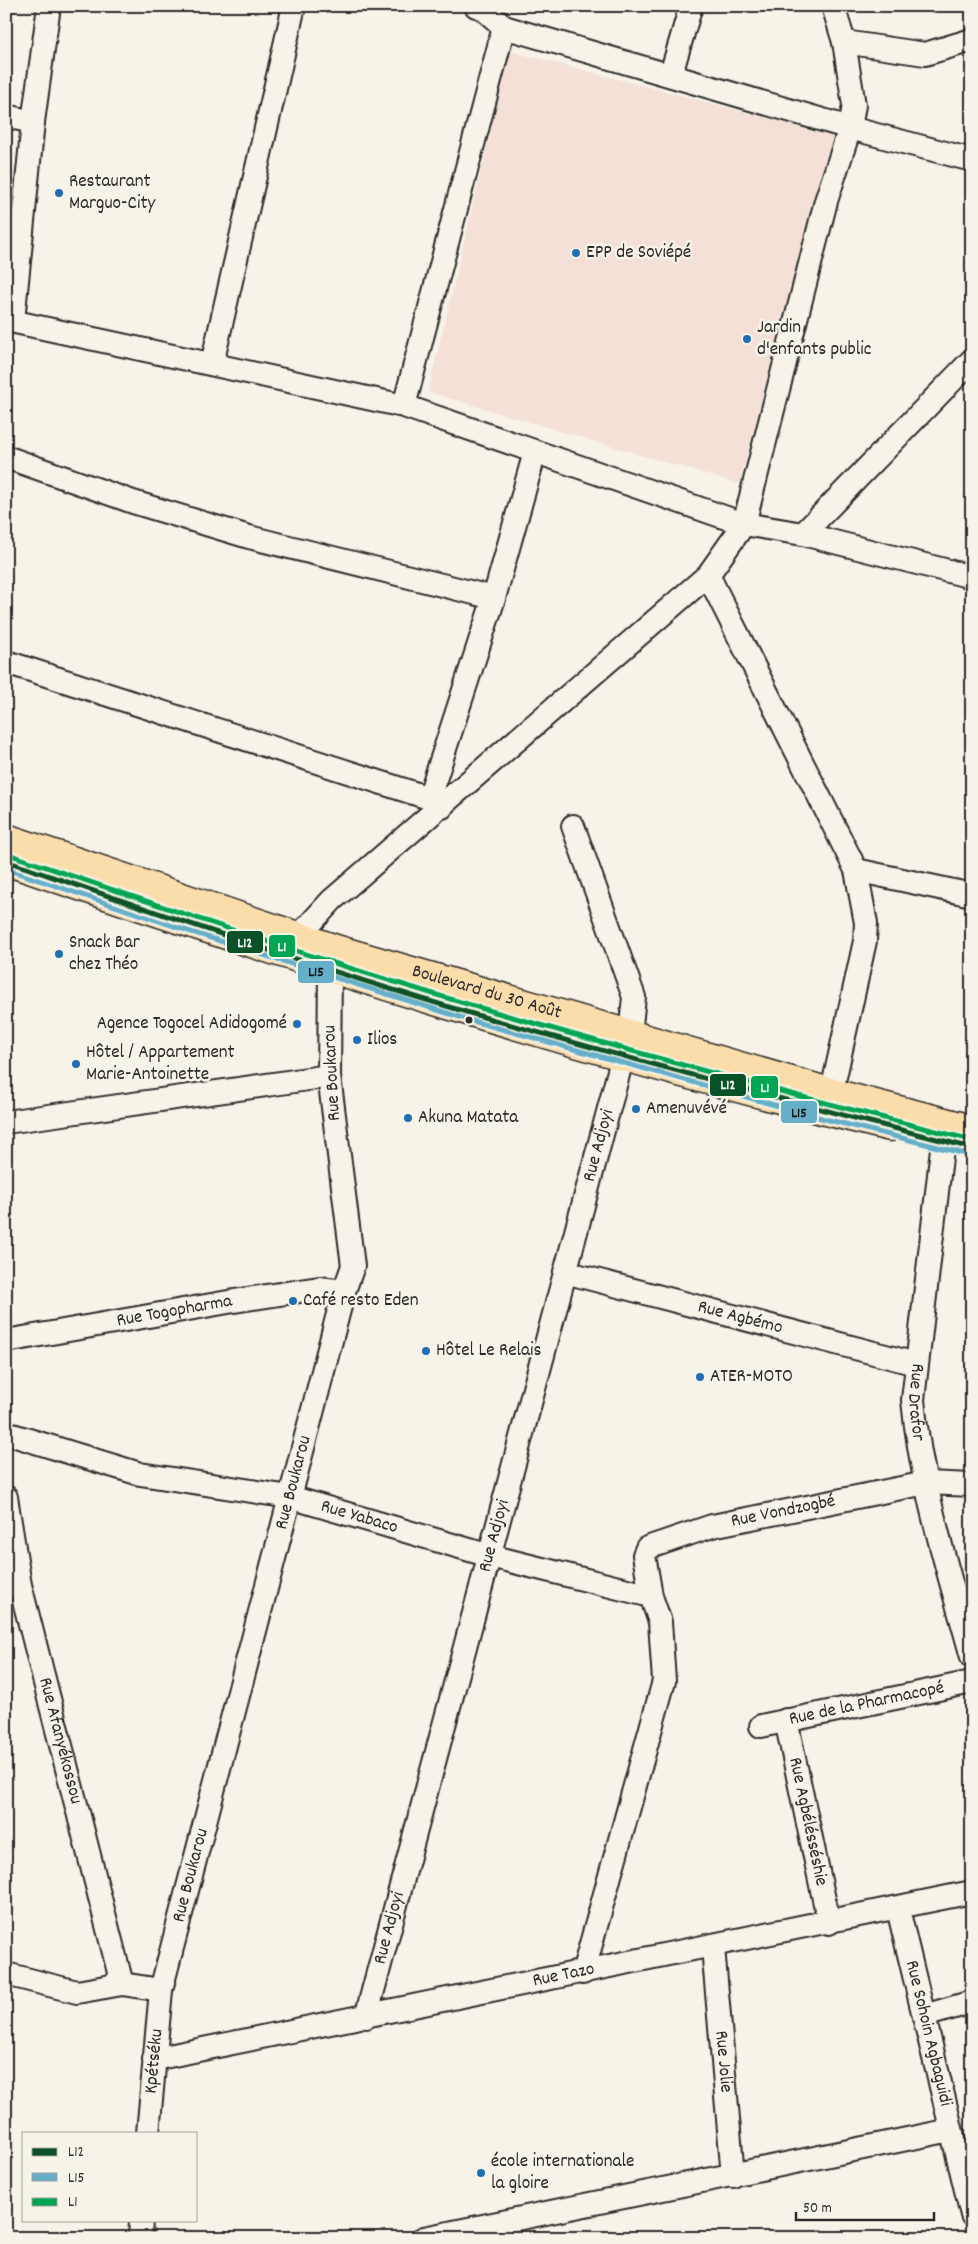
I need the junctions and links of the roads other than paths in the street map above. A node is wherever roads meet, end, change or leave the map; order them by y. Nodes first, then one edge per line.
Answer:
1 (49, 6) edge
2 (294, 6) edge
3 (476, 6) edge
4 (691, 6) edge
5 (833, 6) edge
6 (504, 26) junction
7 (972, 40) edge
8 (844, 42) junction
9 (671, 74) junction
10 (6, 116) edge
11 (33, 122) junction
12 (850, 128) junction
13 (972, 160) edge
14 (10, 321) edge
15 (972, 360) edge
16 (212, 364) junction
17 (404, 406) junction
18 (535, 452) junction
19 (6, 457) edge
20 (744, 524) junction
21 (803, 534) junction
22 (708, 575) junction
23 (972, 577) edge
24 (494, 598) junction
25 (6, 662) edge
26 (435, 802) junction
27 (573, 826) dead end
28 (6, 838) edge
29 (6, 861) edge
30 (856, 870) junction
31 (972, 895) edge
32 (296, 946) junction
33 (334, 960) junction
34 (627, 1045) junction
35 (329, 1076) junction
36 (830, 1102) junction
37 (6, 1122) edge
38 (972, 1129) edge
39 (943, 1140) junction
40 (972, 1148) edge
41 (565, 1272) junction
42 (344, 1291) junction
43 (6, 1341) edge
44 (916, 1364) junction
45 (6, 1433) edge
46 (926, 1483) junction
47 (972, 1485) edge
48 (6, 1496) edge
49 (290, 1498) junction
50 (490, 1556) junction
51 (13, 1586) edge
52 (651, 1596) junction
53 (972, 1657) edge
54 (972, 1682) edge
55 (786, 1720) junction
56 (761, 1726) dead end
57 (972, 1892) edge
58 (898, 1909) junction
59 (829, 1923) junction
60 (712, 1947) junction
61 (583, 1973) junction
62 (6, 1974) edge
63 (122, 1984) junction
64 (161, 1990) junction
65 (972, 2002) edge
66 (924, 2016) junction
67 (366, 2017) junction
68 (154, 2060) junction
69 (951, 2130) junction
70 (148, 2132) edge
71 (733, 2176) junction
72 (971, 2208) edge
73 (142, 2222) edge
74 (140, 2238) edge
75 (424, 2238) edge

1 - 11 street
2 - 16 street
3 - 6 street
4 - 9 street
5 - 8 street
6 - 9 street
6 - 17 street
7 - 8 street
8 - 12 street
9 - 12 street
10 - 11 street
11 - 14 street
12 - 13 street
12 - 20 street
14 - 16 street
15 - 21 street
16 - 17 street
17 - 18 street
18 - 20 street
18 - 24 street
19 - 24 street
20 - 21 street
20 - 22 street
21 - 23 street
22 - 26 street
22 - 30 street
24 - 26 street
25 - 26 street
26 - 32 street
27 - 34 street, Rue Adjoyi
28 - 32 highway, Boulevard du 30 Août
29 - 32 highway, Boulevard du 30 Août
30 - 31 street
30 - 36 street
32 - 33 highway, Boulevard du 30 Août
33 - 34 highway, Boulevard du 30 Août
33 - 35 street, Rue Boukarou
34 - 36 highway, Boulevard du 30 Août
34 - 41 street, Rue Adjoyi
35 - 37 street
35 - 42 street, Rue Boukarou
36 - 38 highway, Boulevard du 30 Août
36 - 39 highway, Boulevard du 30 Août
39 - 40 highway, Boulevard du 30 Août
39 - 44 street, Rue Drafor
41 - 44 street, Rue Agbémo
41 - 50 street, Rue Adjoyi
42 - 43 street, Rue Togopharma
42 - 49 street, Rue Boukarou
44 - 46 street, Rue Drafor
45 - 49 street, Rue Yabaco
46 - 47 street, Rue Vondzogbé
46 - 52 street, Rue Vondzogbé
46 - 53 street, Rue Drafor
48 - 51 street, Rue Afanyékossou
49 - 50 street, Rue Yabaco
49 - 64 street, Rue Boukarou
50 - 52 street, Rue Yabaco
50 - 67 street, Rue Adjoyi
51 - 63 street, Rue Afanyékossou
52 - 61 street
54 - 55 street, Rue de la Pharmacopé
55 - 56 street, Rue de la Pharmacopé
55 - 59 street, Rue Agbélésséshie
57 - 58 street, Rue Tazo
58 - 59 street, Rue Tazo
58 - 66 street, Rue Sohoin Agbaguidi
59 - 60 street, Rue Tazo
60 - 61 street, Rue Tazo
60 - 71 street, Rue Jolie
61 - 67 street, Rue Tazo
62 - 63 street
63 - 64 street
64 - 68 street, Kpétséku
65 - 66 street
66 - 69 street, Rue Sohoin Agbaguidi
67 - 68 street, Rue Tazo
68 - 70 street, Kpétséku
69 - 71 street
69 - 72 street, Rue Sohoin Agbaguidi
71 - 75 street
73 - 74 street

